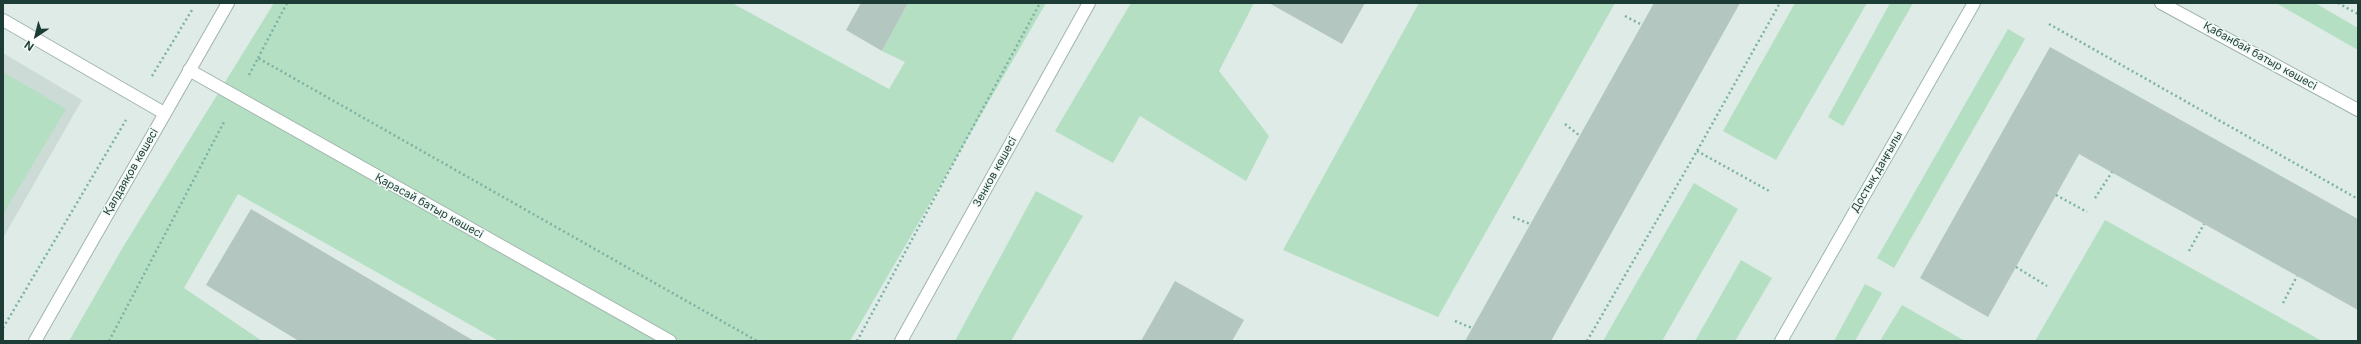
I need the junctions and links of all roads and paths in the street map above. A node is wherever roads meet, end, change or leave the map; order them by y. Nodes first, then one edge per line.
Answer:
1 (196, 3) edge
2 (228, 3) edge
3 (287, 3) edge
4 (1040, 3) edge
5 (1089, 3) edge
6 (1780, 3) edge
7 (1974, 3) edge
8 (2161, 3) edge
9 (2338, 3) edge
10 (2358, 14) edge
11 (1625, 16) dead end
12 (3, 20) edge
13 (2049, 24) dead end
14 (1642, 25) dead end
15 (258, 58) junction
16 (189, 70) junction
17 (251, 71) dead end
18 (139, 99) junction
19 (2358, 110) edge
20 (164, 113) junction
21 (223, 124) dead end
22 (1565, 124) dead end
23 (1580, 136) dead end
24 (1697, 151) junction
25 (2112, 172) dead end
26 (1771, 192) dead end
27 (2056, 196) dead end
28 (2095, 198) dead end
29 (2358, 199) edge
30 (2087, 212) dead end
31 (1513, 217) dead end
32 (1530, 224) dead end
33 (2204, 224) dead end
34 (2189, 250) dead end
35 (2016, 267) dead end
36 (2297, 276) dead end
37 (2046, 286) dead end
38 (2283, 303) dead end
39 (1455, 321) dead end
40 (3, 328) edge
41 (1472, 328) dead end
42 (35, 341) edge
43 (109, 341) edge
44 (670, 341) edge
45 (757, 341) edge
46 (857, 341) edge
47 (901, 341) edge
48 (1587, 341) edge
49 (1780, 341) edge

1 - 18 path
2 - 16 street, Қалдаяқов көшесі
3 - 15 path
4 - 46 path
5 - 47 street, Зенков көшесі
6 - 24 path
7 - 49 street, Достық даңғылы
8 - 19 street, Қабанбай батыр көшесі
9 - 10 path
11 - 14 path
12 - 18 street
13 - 29 path
15 - 17 path
15 - 45 path
16 - 20 street, Қалдаяқов көшесі
16 - 44 street, Қарасай батыр көшесі
18 - 20 street
18 - 40 path
20 - 42 street, Қалдаяқов көшесі
21 - 43 path
22 - 23 path
24 - 26 path
24 - 48 path
25 - 28 path
27 - 30 path
31 - 32 path
33 - 34 path
35 - 37 path
36 - 38 path
39 - 41 path

